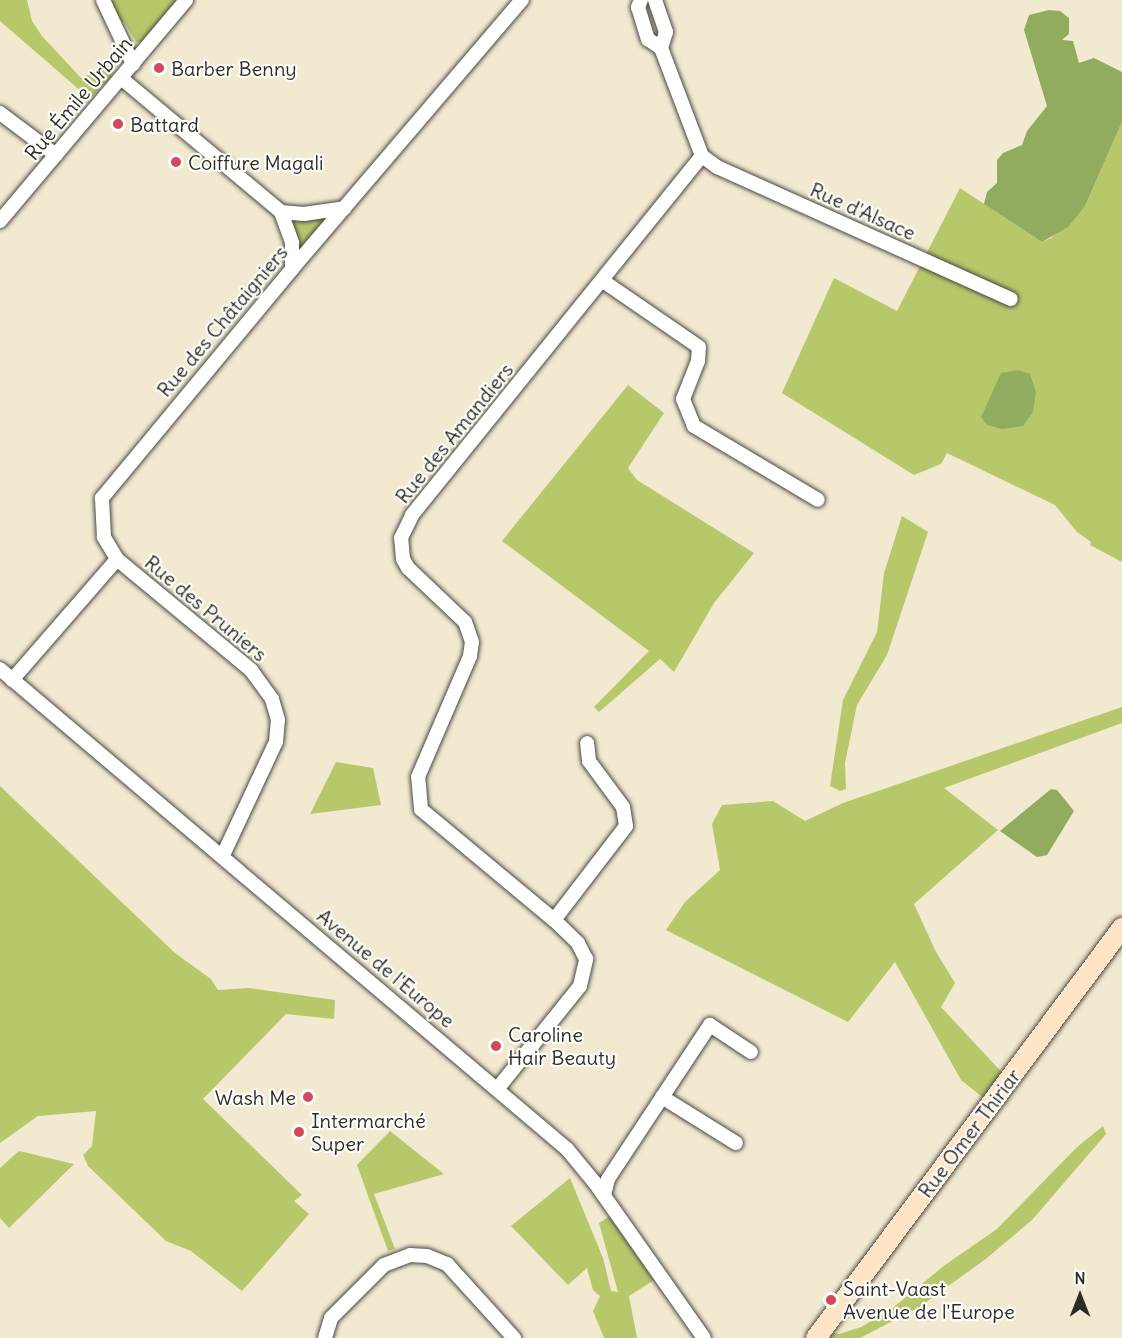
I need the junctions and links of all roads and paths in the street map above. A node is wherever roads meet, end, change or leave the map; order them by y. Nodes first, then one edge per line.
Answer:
1 (103, 0) edge
2 (186, 0) edge
3 (522, 0) edge
4 (641, 0) edge
5 (655, 0) edge
6 (661, 48) junction
7 (133, 64) junction
8 (121, 78) junction
9 (0, 113) edge
10 (56, 155) junction
11 (702, 156) junction
12 (345, 208) junction
13 (281, 212) junction
14 (0, 221) edge
15 (291, 268) junction
16 (603, 281) junction
17 (1011, 299) dead end
18 (818, 500) dead end
19 (117, 559) junction
20 (0, 669) edge
21 (12, 680) junction
22 (587, 743) dead end
23 (223, 855) junction
24 (554, 920) junction
25 (1122, 928) edge
26 (751, 1052) dead end
27 (498, 1088) junction
28 (663, 1097) junction
29 (736, 1143) dead end
30 (604, 1195) junction
31 (324, 1338) edge
32 (514, 1338) edge
33 (704, 1338) edge
34 (816, 1338) edge

1 - 7 street
2 - 7 street, Rue Émile Urbain
3 - 12 street, Rue des Châtaigniers
4 - 6 street
5 - 6 street
6 - 11 street
7 - 8 street, Rue Émile Urbain
8 - 10 street, Rue Émile Urbain
8 - 13 street
9 - 10 street
10 - 14 street, Rue Émile Urbain
11 - 16 street, Rue des Amandiers
11 - 17 street, Rue d'Alsace
12 - 13 street
12 - 15 street, Rue des Châtaigniers
13 - 15 street
15 - 19 street, Rue des Châtaigniers
16 - 18 street
16 - 24 street, Rue des Amandiers
19 - 21 street
19 - 23 street, Rue des Pruniers
20 - 21 street, Avenue de l'Europe
21 - 23 street, Avenue de l'Europe
22 - 24 street
23 - 27 street, Avenue de l'Europe
24 - 27 street, Rue des Amandiers
25 - 34 street, Rue Omer Thiriar
26 - 28 street
27 - 30 street, Avenue de l'Europe
28 - 29 street
28 - 30 street
30 - 33 street, Avenue de l'Europe
31 - 32 street

